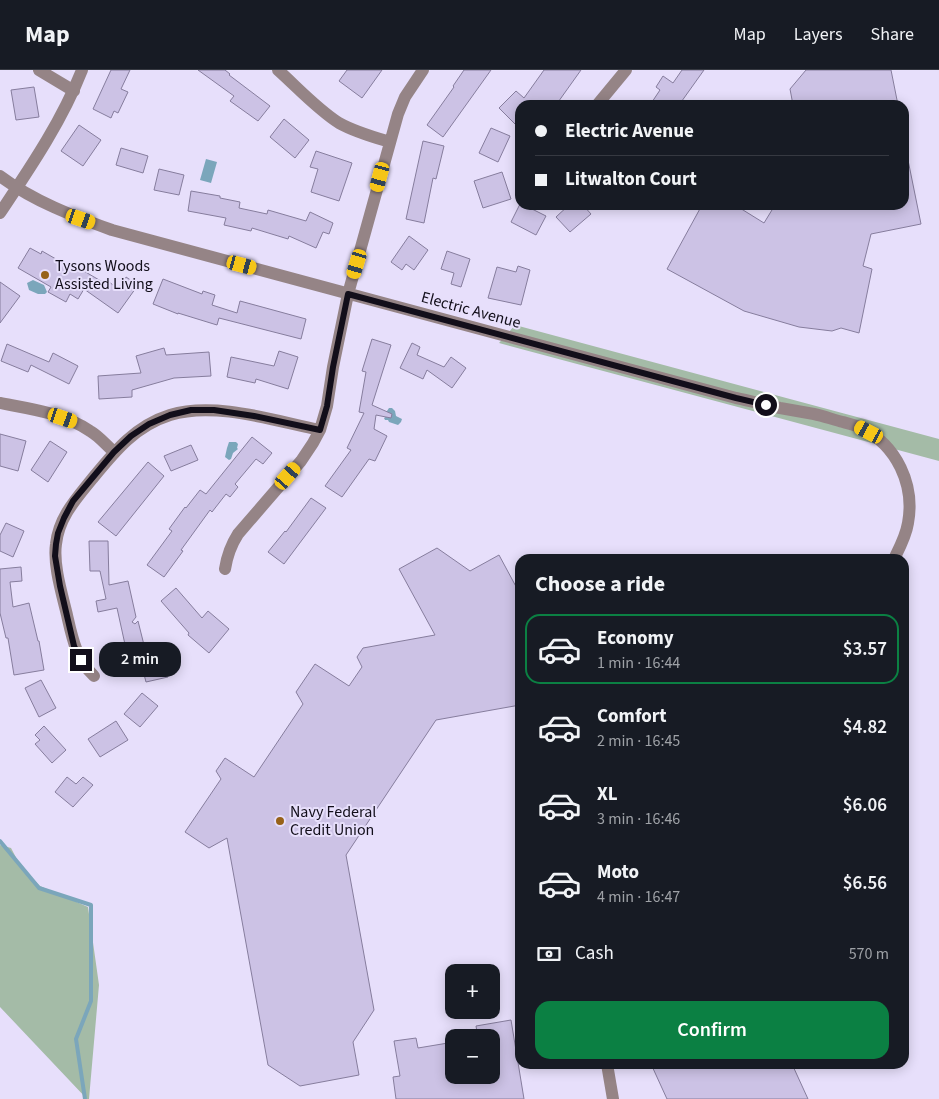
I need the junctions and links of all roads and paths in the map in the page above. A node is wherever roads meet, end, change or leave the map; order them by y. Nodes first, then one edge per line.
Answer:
1 (39, 70) edge
2 (82, 70) edge
3 (278, 70) edge
4 (423, 70) edge
5 (626, 70) edge
6 (74, 90) junction
7 (602, 100) edge
8 (390, 142) junction
9 (0, 176) edge
10 (17, 188) junction
11 (0, 213) edge
12 (348, 294) junction
13 (0, 403) edge
14 (320, 430) junction
15 (114, 452) junction
16 (896, 554) edge
17 (225, 569) dead end
18 (94, 676) dead end
19 (608, 1069) edge
20 (613, 1099) edge

1 - 6 street
2 - 6 street
3 - 8 street
4 - 8 street
5 - 7 street
6 - 10 street
8 - 12 street
9 - 10 street, Electric Avenue
10 - 11 street
10 - 12 street, Electric Avenue
12 - 14 street
12 - 16 street, Electric Avenue
13 - 15 street
14 - 15 street
14 - 17 street
15 - 18 street
19 - 20 street

